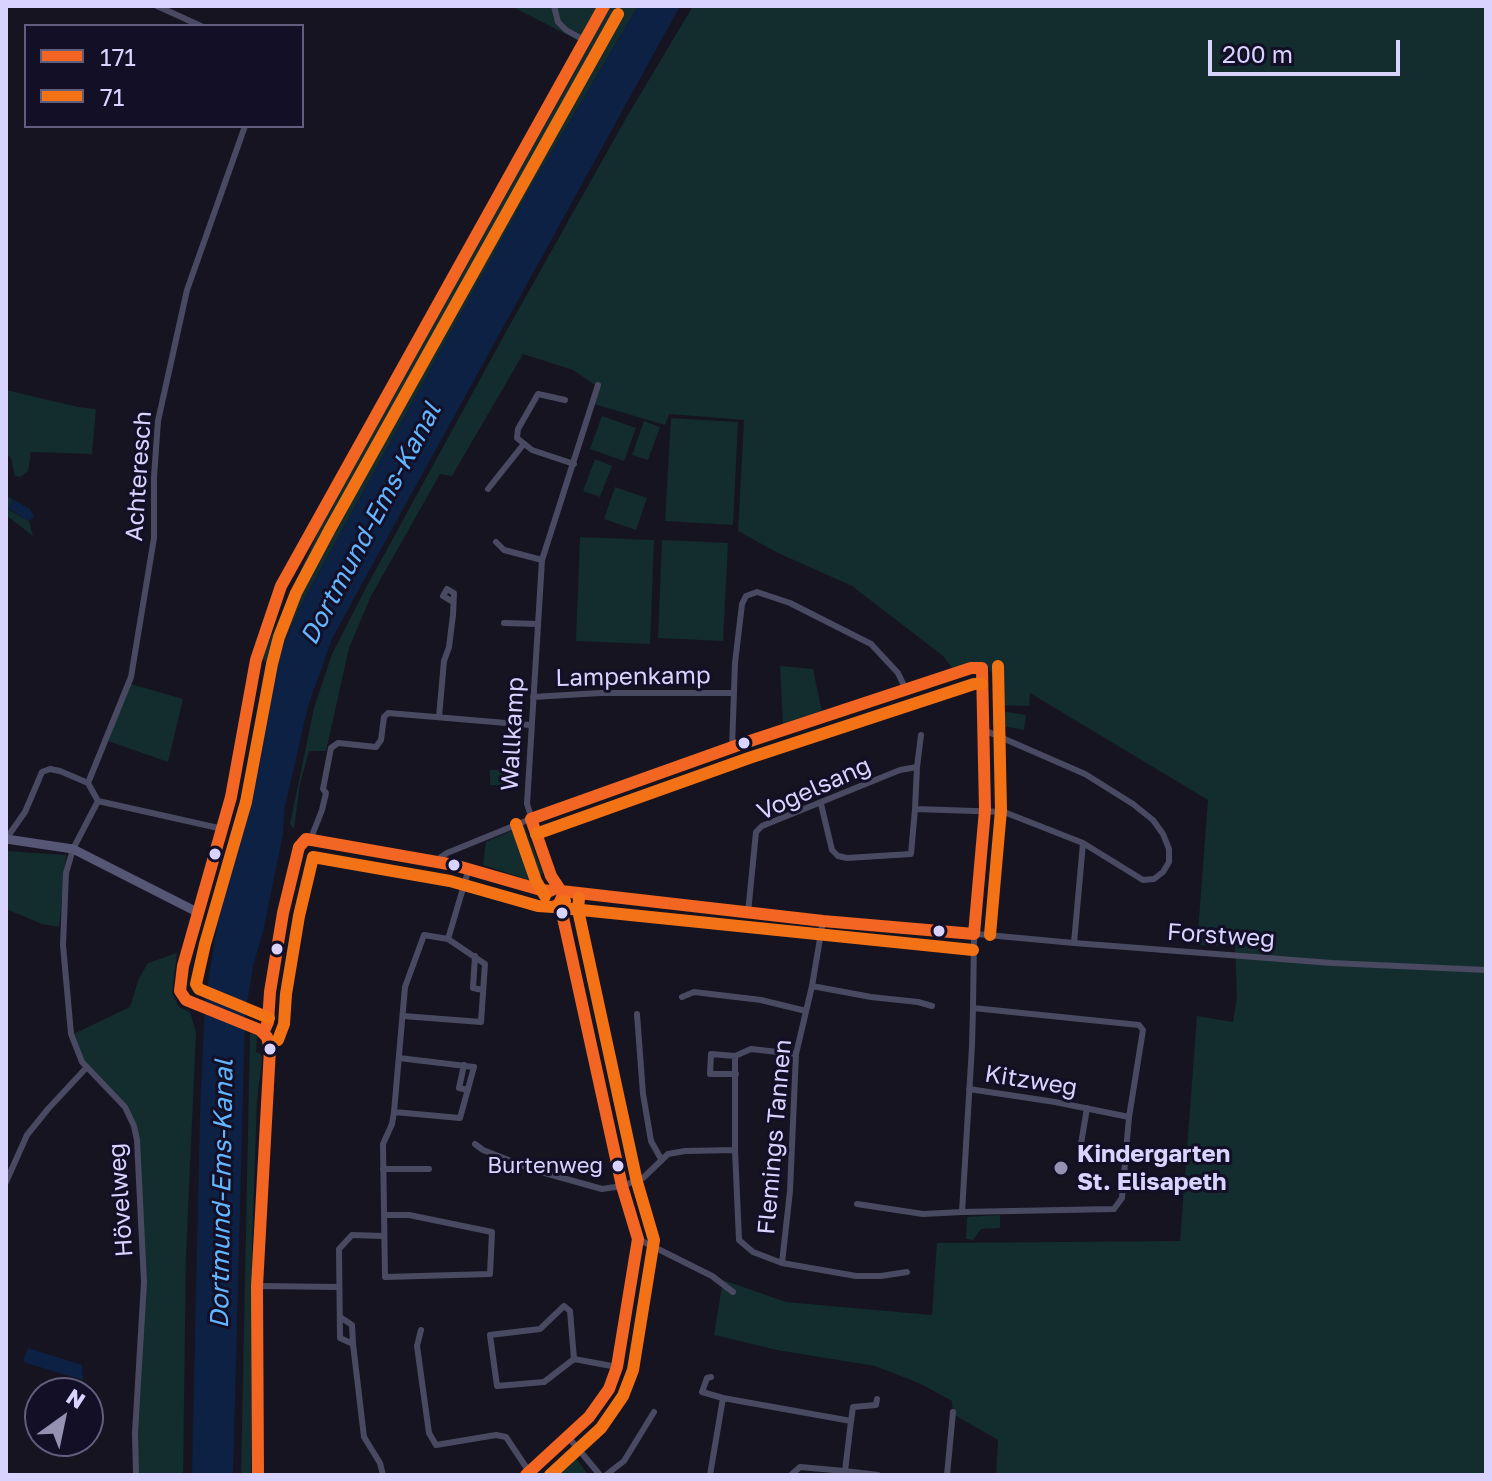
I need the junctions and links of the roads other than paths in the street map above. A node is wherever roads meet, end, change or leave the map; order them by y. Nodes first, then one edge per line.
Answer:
1 (157, 6) edge
2 (554, 6) edge
3 (604, 6) edge
4 (197, 24) edge
5 (584, 40) junction
6 (244, 128) edge
7 (598, 385) dead end
8 (565, 400) dead end
9 (523, 445) junction
10 (574, 464) junction
11 (488, 489) dead end
12 (496, 542) dead end
13 (542, 560) junction
14 (453, 602) dead end
15 (504, 623) dead end
16 (538, 624) junction
17 (906, 690) junction
18 (734, 693) junction
19 (533, 697) junction
20 (439, 717) junction
21 (530, 725) junction
22 (984, 730) junction
23 (921, 735) dead end
24 (732, 748) junction
25 (917, 767) junction
26 (88, 783) junction
27 (98, 801) junction
28 (821, 804) junction
29 (915, 809) junction
30 (985, 810) junction
31 (531, 819) junction
32 (223, 829) junction
33 (311, 838) junction
34 (6, 839) edge
35 (1083, 843) junction
36 (73, 849) junction
37 (435, 861) junction
38 (469, 868) junction
39 (561, 890) junction
40 (197, 912) junction
41 (748, 913) junction
42 (823, 921) junction
43 (974, 934) junction
44 (448, 939) junction
45 (1074, 943) junction
46 (1486, 970) edge
47 (812, 986) junction
48 (682, 997) dead end
49 (932, 1006) dead end
50 (973, 1008) junction
51 (806, 1011) junction
52 (637, 1014) dead end
53 (403, 1016) junction
54 (259, 1030) junction
55 (796, 1054) junction
56 (735, 1056) junction
57 (399, 1058) junction
58 (87, 1067) junction
59 (736, 1074) junction
60 (969, 1089) junction
61 (1087, 1108) junction
62 (394, 1112) junction
63 (1129, 1117) junction
64 (475, 1144) dead end
65 (1081, 1144) dead end
66 (735, 1150) junction
67 (661, 1159) junction
68 (383, 1169) junction
69 (429, 1169) dead end
70 (6, 1182) edge
71 (622, 1186) junction
72 (857, 1204) dead end
73 (962, 1212) junction
74 (385, 1215) junction
75 (384, 1236) junction
76 (638, 1239) junction
77 (782, 1263) junction
78 (907, 1272) dead end
79 (257, 1286) junction
80 (339, 1287) junction
81 (733, 1292) dead end
82 (340, 1317) junction
83 (421, 1330) dead end
84 (353, 1344) junction
85 (574, 1359) junction
86 (617, 1367) junction
87 (711, 1377) dead end
88 (723, 1398) junction
89 (877, 1399) dead end
90 (654, 1412) dead end
91 (953, 1412) dead end
92 (851, 1421) junction
93 (569, 1438) junction
94 (845, 1471) junction
95 (528, 1474) edge
96 (136, 1475) edge
97 (258, 1475) edge
98 (383, 1475) edge
99 (600, 1475) edge
100 (606, 1475) edge
101 (710, 1475) edge
102 (791, 1475) edge
103 (878, 1475) edge
104 (947, 1475) edge

1 - 4 street
2 - 5 street
3 - 5 main road
5 - 32 main road
6 - 26 street, Achteresch
7 - 10 street, Wallkamp
8 - 9 street
9 - 10 street
9 - 11 street
10 - 13 street, Wallkamp
12 - 13 street
13 - 16 street, Wallkamp
14 - 20 street
15 - 16 street
16 - 19 street, Wallkamp
17 - 18 street
17 - 22 street
17 - 24 street
18 - 19 street, Lampenkamp
18 - 24 street
19 - 21 street, Wallkamp
20 - 21 street
20 - 33 street
21 - 31 street, Wallkamp
22 - 30 street
22 - 35 street
23 - 25 street
24 - 31 street
25 - 28 street, Vogelsang
25 - 29 street
26 - 27 street
26 - 34 street
27 - 32 street
27 - 36 street, Hövelweg
28 - 29 street
28 - 41 street, Vogelsang
29 - 30 street
30 - 35 street
30 - 43 street
31 - 37 street
31 - 39 street, Wallkamp
32 - 40 main road
33 - 37 street, Forstweg
33 - 54 street
34 - 36 main road
35 - 45 street
36 - 40 main road
36 - 58 street, Hövelweg
37 - 38 street, Forstweg
38 - 39 street, Forstweg
38 - 44 street
39 - 41 street, Forstweg
39 - 71 street
40 - 54 main road
41 - 42 street, Forstweg
42 - 43 street, Forstweg
42 - 47 street, Flemings Tannen
43 - 45 street, Forstweg
43 - 50 street
44 - 53 street
44 - 53 street
45 - 46 street, Forstweg
47 - 49 street
47 - 51 street, Flemings Tannen
48 - 51 street
50 - 60 street
50 - 63 street
51 - 55 street, Flemings Tannen
52 - 67 street
53 - 57 street
54 - 79 main road
55 - 56 street
55 - 77 street, Flemings Tannen
56 - 59 street
56 - 59 street
57 - 62 street
57 - 62 street
58 - 70 street
58 - 96 street, Hövelweg
59 - 66 street
60 - 61 street, Kitzweg
60 - 73 street
61 - 63 street, Kitzweg
61 - 65 street, Kitzweg
62 - 68 street
63 - 73 street
64 - 71 street
66 - 67 street
66 - 77 street
67 - 71 street
68 - 69 street
68 - 74 street
71 - 76 street
72 - 73 street
74 - 75 street
74 - 75 street
75 - 80 street
76 - 81 street
76 - 86 street
77 - 78 street
79 - 80 street
79 - 97 main road
80 - 82 street
82 - 84 street
82 - 84 street
83 - 95 street
84 - 98 street
85 - 85 street
85 - 86 street
86 - 93 street
87 - 88 street
88 - 92 street
88 - 101 street
89 - 92 street
90 - 100 street
91 - 104 street
92 - 94 street
93 - 95 street
93 - 99 street
94 - 102 street
94 - 103 street

